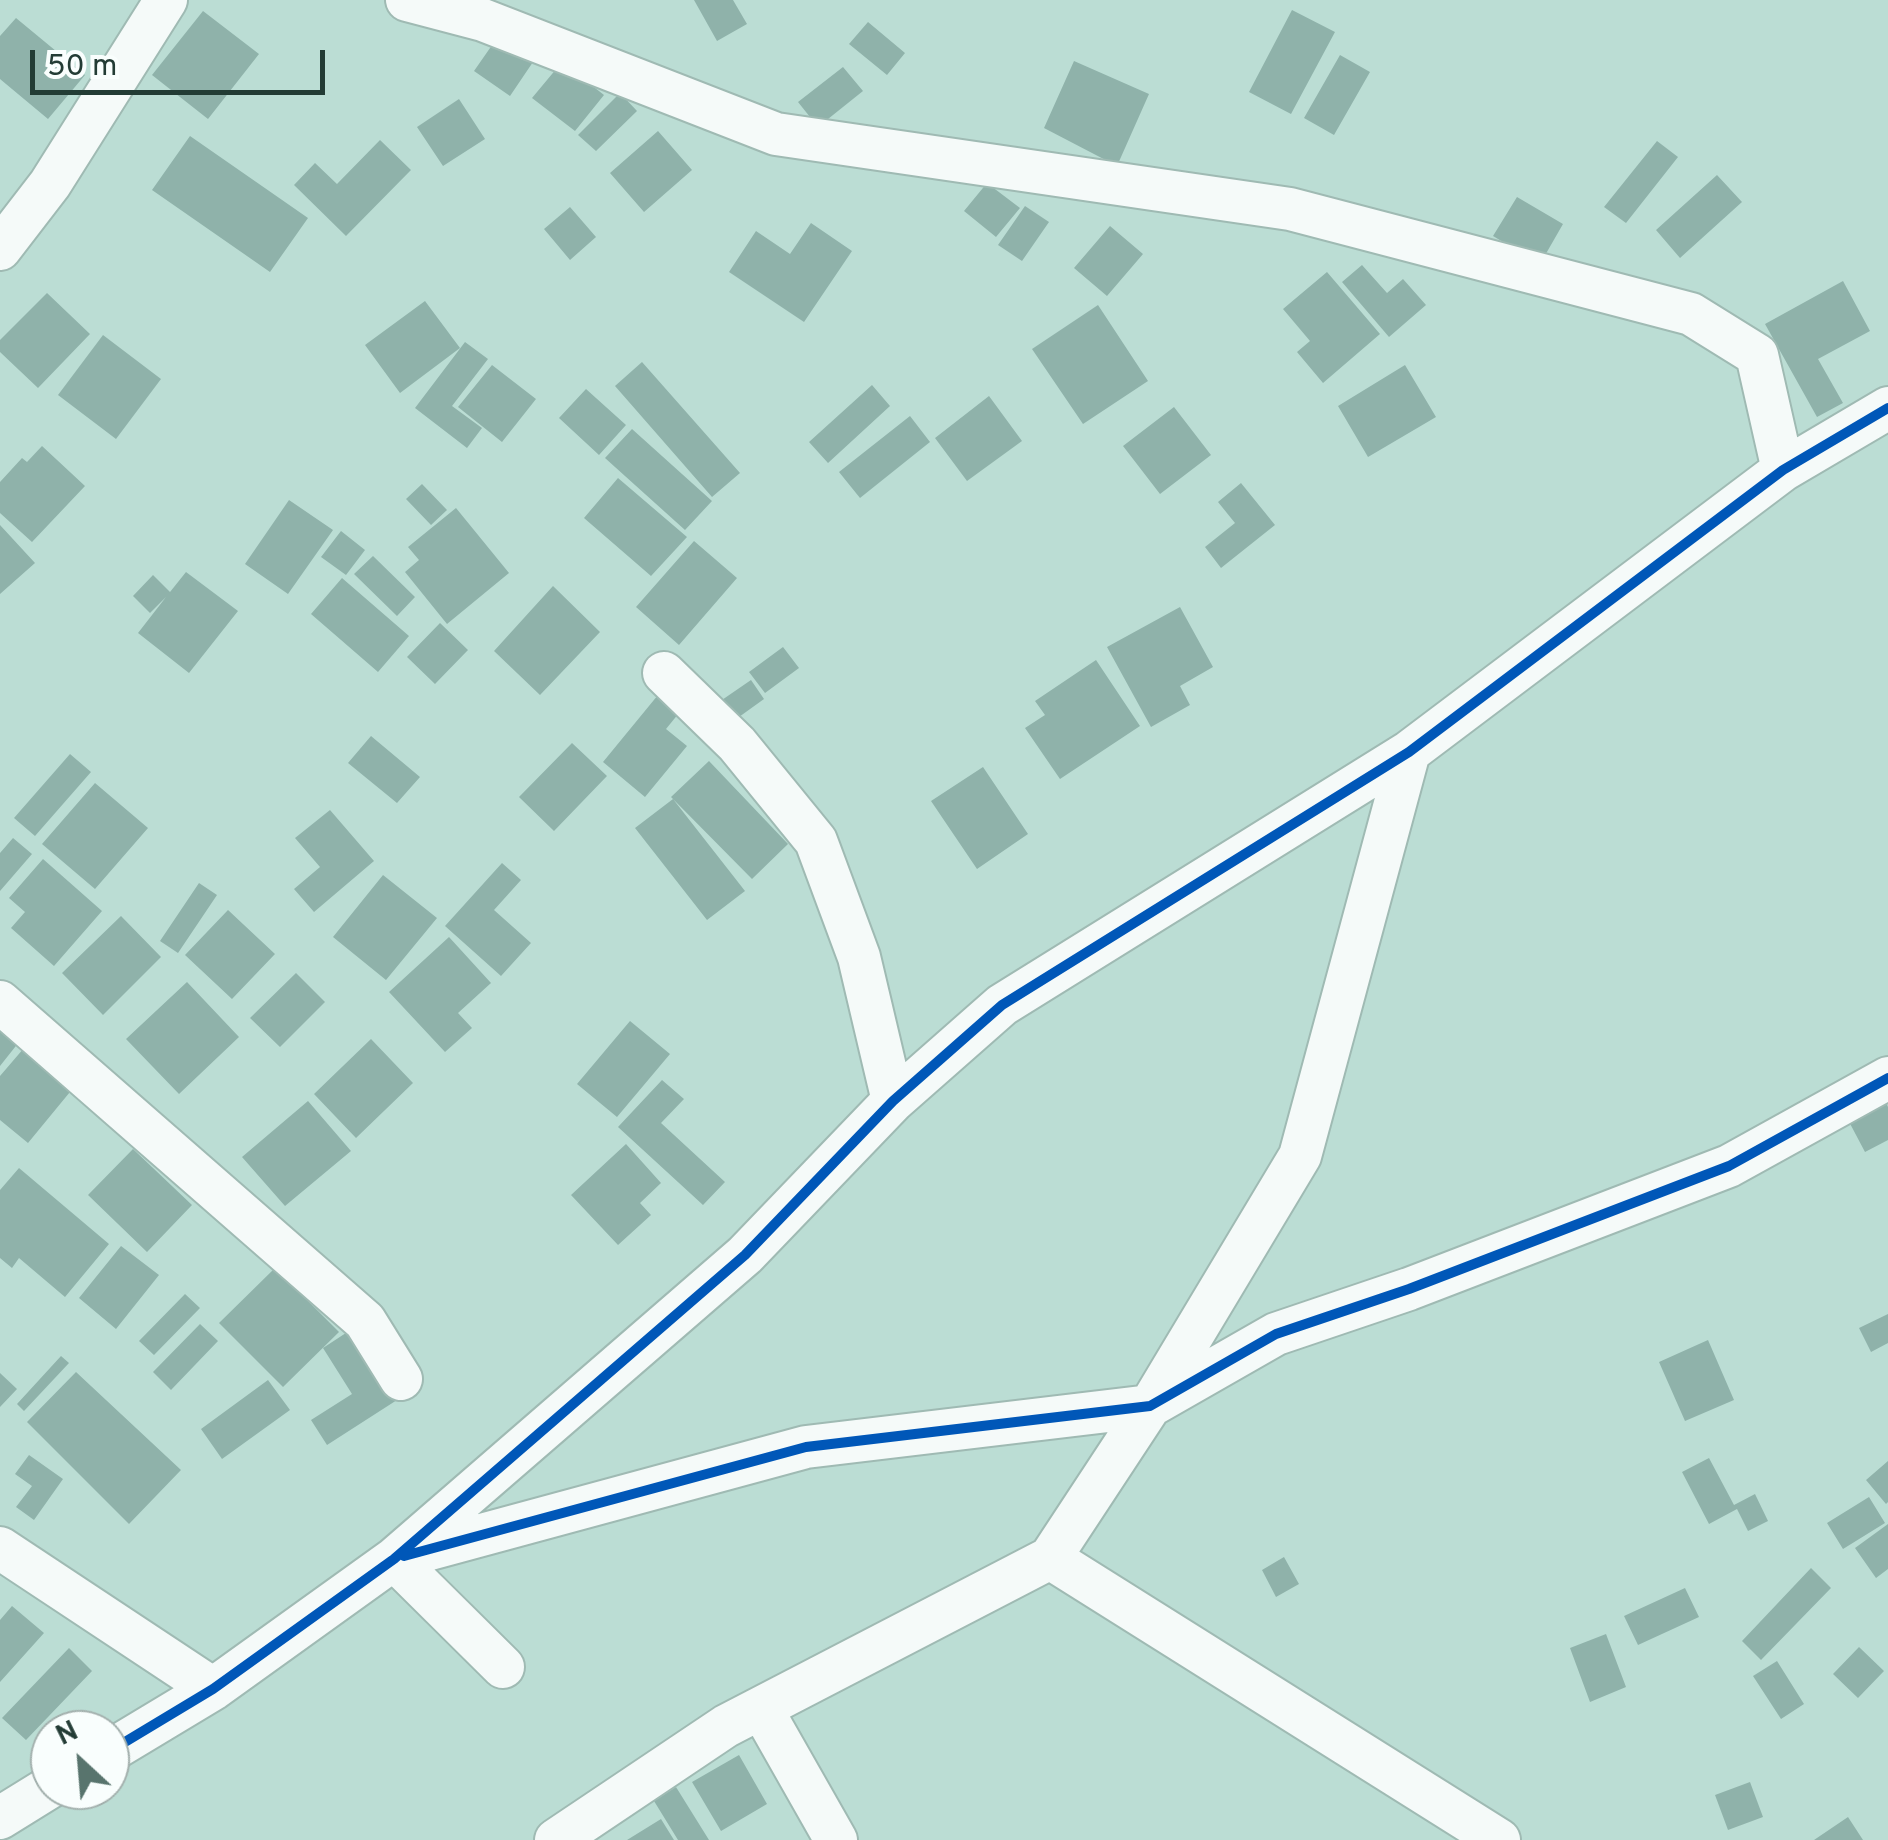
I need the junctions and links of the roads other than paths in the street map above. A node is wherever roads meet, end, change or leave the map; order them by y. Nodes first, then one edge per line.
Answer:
1 (166, 0) edge
2 (408, 0) edge
3 (0, 249) edge
4 (1888, 408) edge
5 (1783, 470) junction
6 (664, 674) dead end
7 (1408, 752) junction
8 (0, 1002) edge
9 (1888, 1078) edge
10 (893, 1101) junction
11 (401, 1379) dead end
12 (1150, 1406) junction
13 (0, 1548) edge
14 (1050, 1558) junction
15 (394, 1559) junction
16 (503, 1667) dead end
17 (213, 1689) junction
18 (761, 1708) junction
19 (130, 1739) edge
20 (30, 1800) edge
21 (0, 1818) edge
22 (556, 1840) edge
23 (836, 1840) edge
24 (1500, 1840) edge

1 - 3 street
2 - 5 street
4 - 5 street
5 - 7 street
6 - 10 street
7 - 10 street
7 - 12 street
8 - 11 street
9 - 12 street
10 - 15 street
12 - 14 street
12 - 15 street
13 - 17 street
14 - 18 street
14 - 24 street
15 - 16 street
15 - 17 street
17 - 19 street
18 - 22 street
18 - 23 street
20 - 21 street

